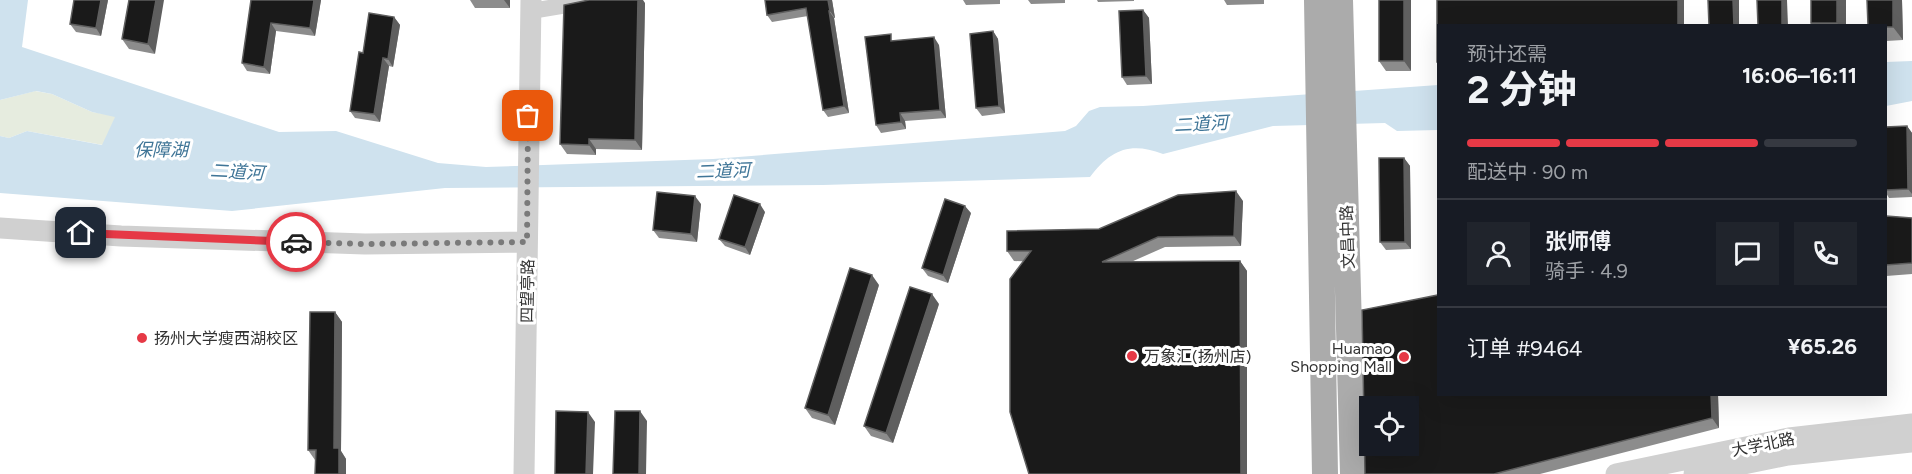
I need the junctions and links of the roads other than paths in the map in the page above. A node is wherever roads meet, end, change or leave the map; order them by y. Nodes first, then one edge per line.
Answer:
1 (597, 0) edge
2 (1317, 0) edge
3 (1340, 0) edge
4 (531, 6) edge
5 (1330, 79) junction
6 (0, 228) edge
7 (527, 242) junction
8 (1912, 424) edge
9 (1912, 442) edge
10 (524, 474) edge
11 (1325, 474) edge
12 (1353, 474) edge
13 (1616, 474) edge
14 (1694, 474) edge

1 - 4 street
2 - 5 main road, 文昌中路
3 - 5 main road, 文昌中路
4 - 7 street, 四望亭路
5 - 11 main road, 文昌中路
5 - 12 main road, 文昌中路
6 - 7 street
7 - 10 street, 四望亭路
8 - 13 street, 大学北路
9 - 14 street, 大学北路

